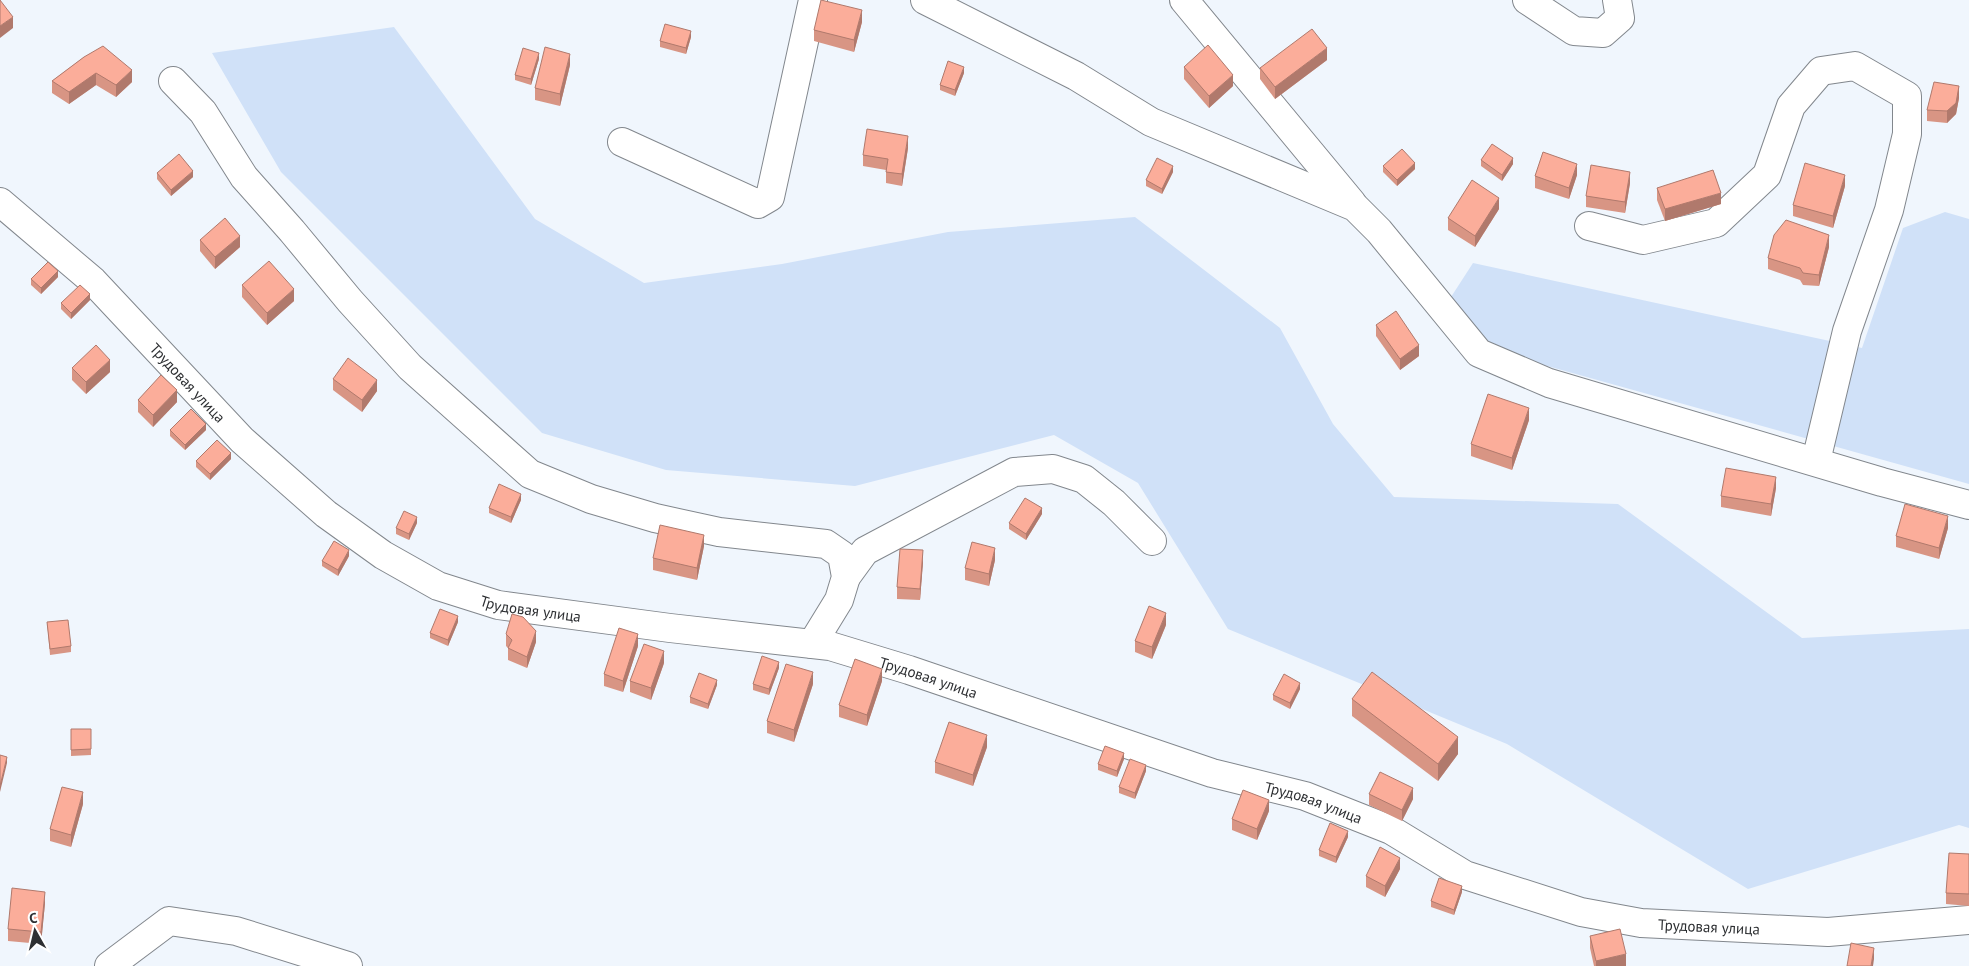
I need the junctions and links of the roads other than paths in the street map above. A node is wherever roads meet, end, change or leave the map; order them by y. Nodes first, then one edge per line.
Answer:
1 (813, 0) edge
2 (925, 0) edge
3 (1184, 0) edge
4 (1527, 0) edge
5 (1617, 0) edge
6 (173, 81) dead end
7 (622, 142) dead end
8 (0, 202) edge
9 (1355, 207) junction
10 (1589, 226) dead end
11 (1816, 461) junction
12 (1969, 505) edge
13 (1152, 541) dead end
14 (846, 577) junction
15 (812, 644) junction
16 (1969, 920) edge
17 (109, 966) edge
18 (348, 966) edge

1 - 7 street
2 - 9 street
3 - 9 street
4 - 5 street
6 - 14 street
8 - 15 street, Трудовая улица
9 - 11 street
10 - 11 street
11 - 12 street
13 - 14 street
14 - 15 street
15 - 16 street, Трудовая улица
17 - 18 street

